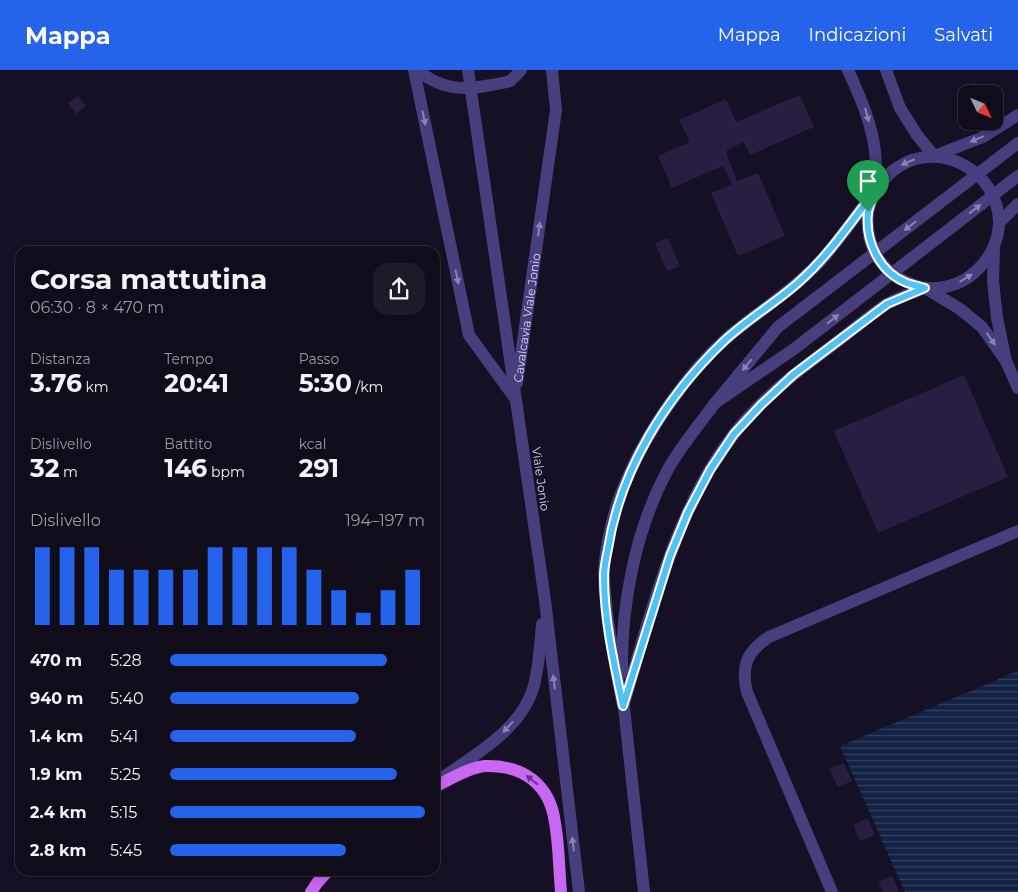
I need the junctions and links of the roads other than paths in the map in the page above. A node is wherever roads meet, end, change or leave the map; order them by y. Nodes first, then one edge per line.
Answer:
1 (415, 70) edge
2 (468, 70) edge
3 (521, 70) edge
4 (552, 70) edge
5 (848, 70) edge
6 (886, 70) edge
7 (1018, 115) edge
8 (1018, 143) edge
9 (934, 156) junction
10 (1018, 176) edge
11 (875, 191) junction
12 (1018, 204) edge
13 (999, 223) junction
14 (994, 246) junction
15 (925, 288) junction
16 (1006, 360) junction
17 (1018, 388) edge
18 (515, 398) junction
19 (715, 403) junction
20 (1018, 531) edge
21 (544, 600) junction
22 (623, 706) junction
23 (440, 779) edge
24 (440, 784) edge
25 (324, 876) edge
26 (311, 892) edge
27 (560, 892) edge
28 (579, 892) edge
29 (644, 892) edge
30 (832, 892) edge

1 - 3 street, Cavalcavia Viale Jonio
1 -> 18 street, Cavalcavia Viale Jonio
2 - 18 street, Viale Jonio
18 -> 4 street, Cavalcavia Viale Jonio
5 -> 11 street
6 - 9 street
7 -> 9 street
8 -> 19 street
9 -> 11 street
9 - 13 street
19 -> 10 street
11 - 15 street
11 - 22 street
12 - 13 street
13 - 14 street
15 -> 14 street
14 - 16 street
15 -> 16 street
15 - 22 street
16 - 17 street
18 - 21 street, Viale Jonio
19 - 22 street
20 - 30 street
21 -> 23 street
28 -> 21 street, Viale Jonio
22 - 29 street
27 -> 24 main road
25 - 26 main road

